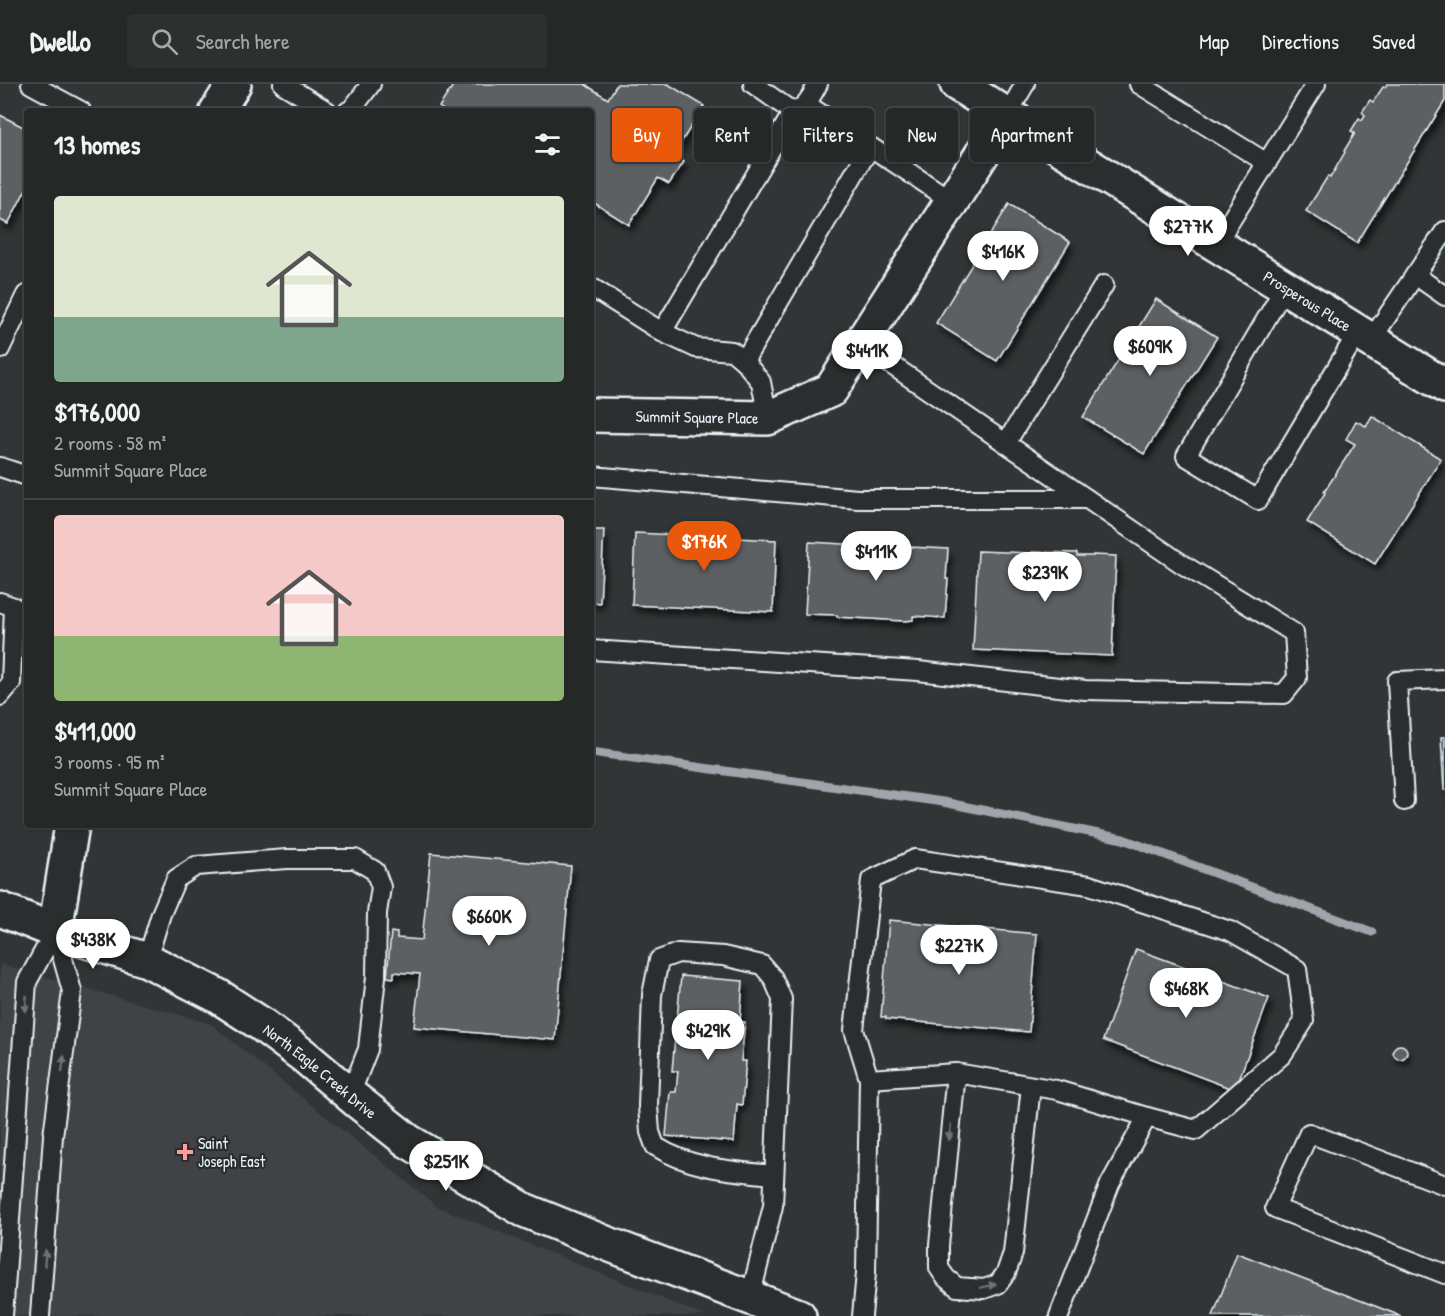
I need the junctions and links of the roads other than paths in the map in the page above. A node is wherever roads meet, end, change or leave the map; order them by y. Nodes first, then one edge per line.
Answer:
1 (31, 84) edge
2 (234, 84) edge
3 (283, 84) edge
4 (370, 84) edge
5 (753, 84) edge
6 (818, 84) edge
7 (957, 84) edge
8 (1025, 84) edge
9 (1139, 84) edge
10 (1308, 87) edge
11 (75, 108) edge
12 (219, 108) edge
13 (322, 108) edge
14 (353, 108) edge
15 (800, 108) joint
16 (996, 108) edge
17 (1011, 108) edge
18 (783, 136) edge
19 (874, 150) edge
20 (861, 162) edge
21 (977, 162) edge
22 (1083, 162) edge
23 (1267, 163) junction
24 (952, 201) junction
25 (1445, 231) edge
26 (1216, 244) junction
27 (1415, 275) junction
28 (1104, 285) dead end
29 (1285, 287) junction
30 (594, 289) edge
31 (1445, 296) edge
32 (24, 300) edge
33 (662, 332) junction
34 (1364, 336) junction
35 (861, 344) junction
36 (0, 350) edge
37 (744, 361) junction
38 (1445, 386) edge
39 (594, 415) edge
40 (768, 418) junction
41 (1006, 443) junction
42 (0, 467) edge
43 (24, 475) edge
44 (594, 476) edge
45 (1087, 499) junction
46 (0, 602) edge
47 (594, 650) edge
48 (1445, 679) edge
49 (13, 689) edge
50 (1404, 801) dead end
51 (72, 828) edge
52 (0, 909) edge
53 (55, 931) junction
54 (147, 960) junction
55 (956, 1073) junction
56 (869, 1079) junction
57 (1031, 1086) junction
58 (350, 1095) junction
59 (1147, 1117) junction
60 (774, 1175) junction
61 (1445, 1185) edge
62 (1445, 1274) edge
63 (750, 1298) junction
64 (3, 1316) edge
65 (40, 1316) edge
66 (799, 1316) edge
67 (862, 1316) edge
68 (1059, 1316) edge

1 - 11 lane
2 - 12 street
3 - 13 lane
4 - 14 lane
5 - 15 lane
6 - 15 lane
7 - 16 street, Prosperous Place
8 - 17 lane
9 - 23 lane
10 - 23 lane
18 - 33 lane
19 - 24 lane
20 - 37 lane
21 - 24 street, Summit Square Place
22 - 26 street, Prosperous Place
23 - 26 lane
24 - 35 street, Summit Square Place
25 - 27 lane
26 - 29 street, Prosperous Place
27 - 31 lane
27 - 34 lane
28 - 41 lane
29 - 34 street, Prosperous Place
29 - 34 lane
30 - 33 lane
32 - 36 lane
33 - 37 lane
34 - 38 street, Prosperous Place
35 - 40 street, Summit Square Place
35 - 41 lane
37 - 40 lane
39 - 40 street, Summit Square Place
41 - 45 lane
42 - 43 lane
44 - 45 lane
45 - 47 lane
46 - 49 lane
48 - 50 lane
51 - 53 street
52 - 53 street, North Eagle Creek Drive
53 - 54 street, North Eagle Creek Drive
53 -> 64 lane
65 -> 53 lane
54 - 58 street, North Eagle Creek Drive
54 - 58 lane
55 - 56 lane
55 - 57 lane
55 -> 57 lane
56 - 59 lane
56 - 67 lane
57 - 59 lane
58 - 63 street, North Eagle Creek Drive
59 - 68 lane
60 - 60 lane
60 - 63 lane
61 - 62 lane
63 - 66 street, North Eagle Creek Drive

